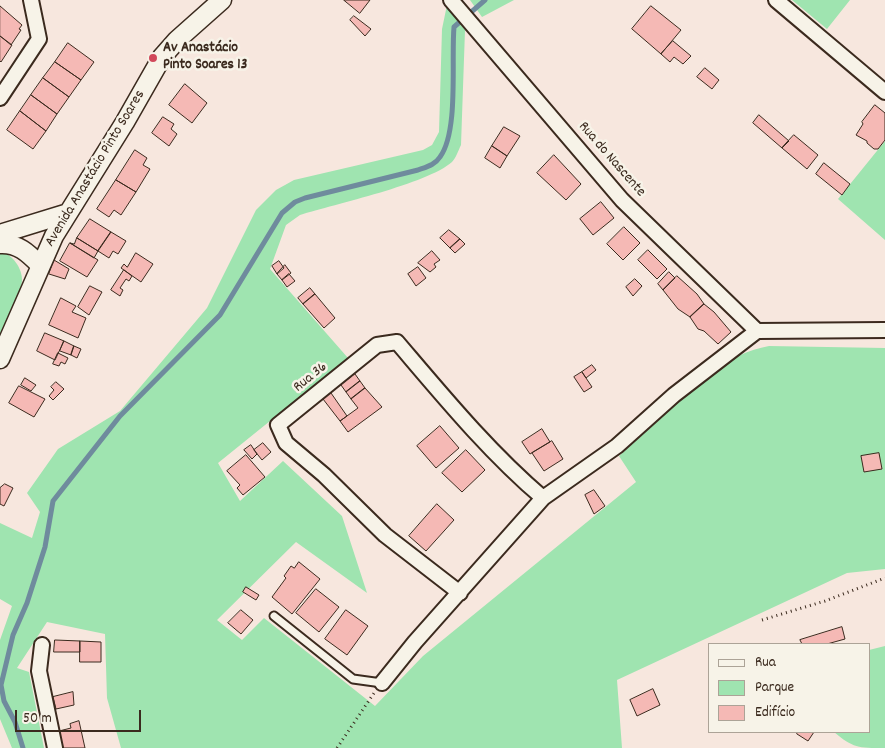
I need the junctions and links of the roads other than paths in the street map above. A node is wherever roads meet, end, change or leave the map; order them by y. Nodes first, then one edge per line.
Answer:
1 (31, 0) edge
2 (222, 0) edge
3 (776, 0) edge
4 (453, 1) edge
5 (885, 92) edge
6 (0, 98) edge
7 (68, 213) junction
8 (22, 227) junction
9 (0, 234) edge
10 (51, 242) junction
11 (0, 244) edge
12 (28, 252) junction
13 (40, 265) junction
14 (885, 330) edge
15 (757, 331) junction
16 (0, 359) edge
17 (543, 498) junction
18 (460, 593) junction
19 (274, 616) dead end
20 (42, 645) dead end
21 (382, 683) joint
22 (55, 748) edge

1 - 6 street
2 - 7 street, Avenida Anastácio Pinto Soares
3 - 5 street
4 - 15 street, Rua do Nascente
7 - 8 street
7 - 10 street, Avenida Anastácio Pinto Soares
8 - 9 street
8 - 10 street
10 - 12 street
10 - 13 street, Avenida Anastácio Pinto Soares
11 - 12 street
12 - 13 street
13 - 16 street, Avenida Anastácio Pinto Soares
14 - 15 street
15 - 17 street
17 - 18 street
17 - 18 street, Rua 36
18 - 21 street
19 - 21 lane
20 - 22 street

